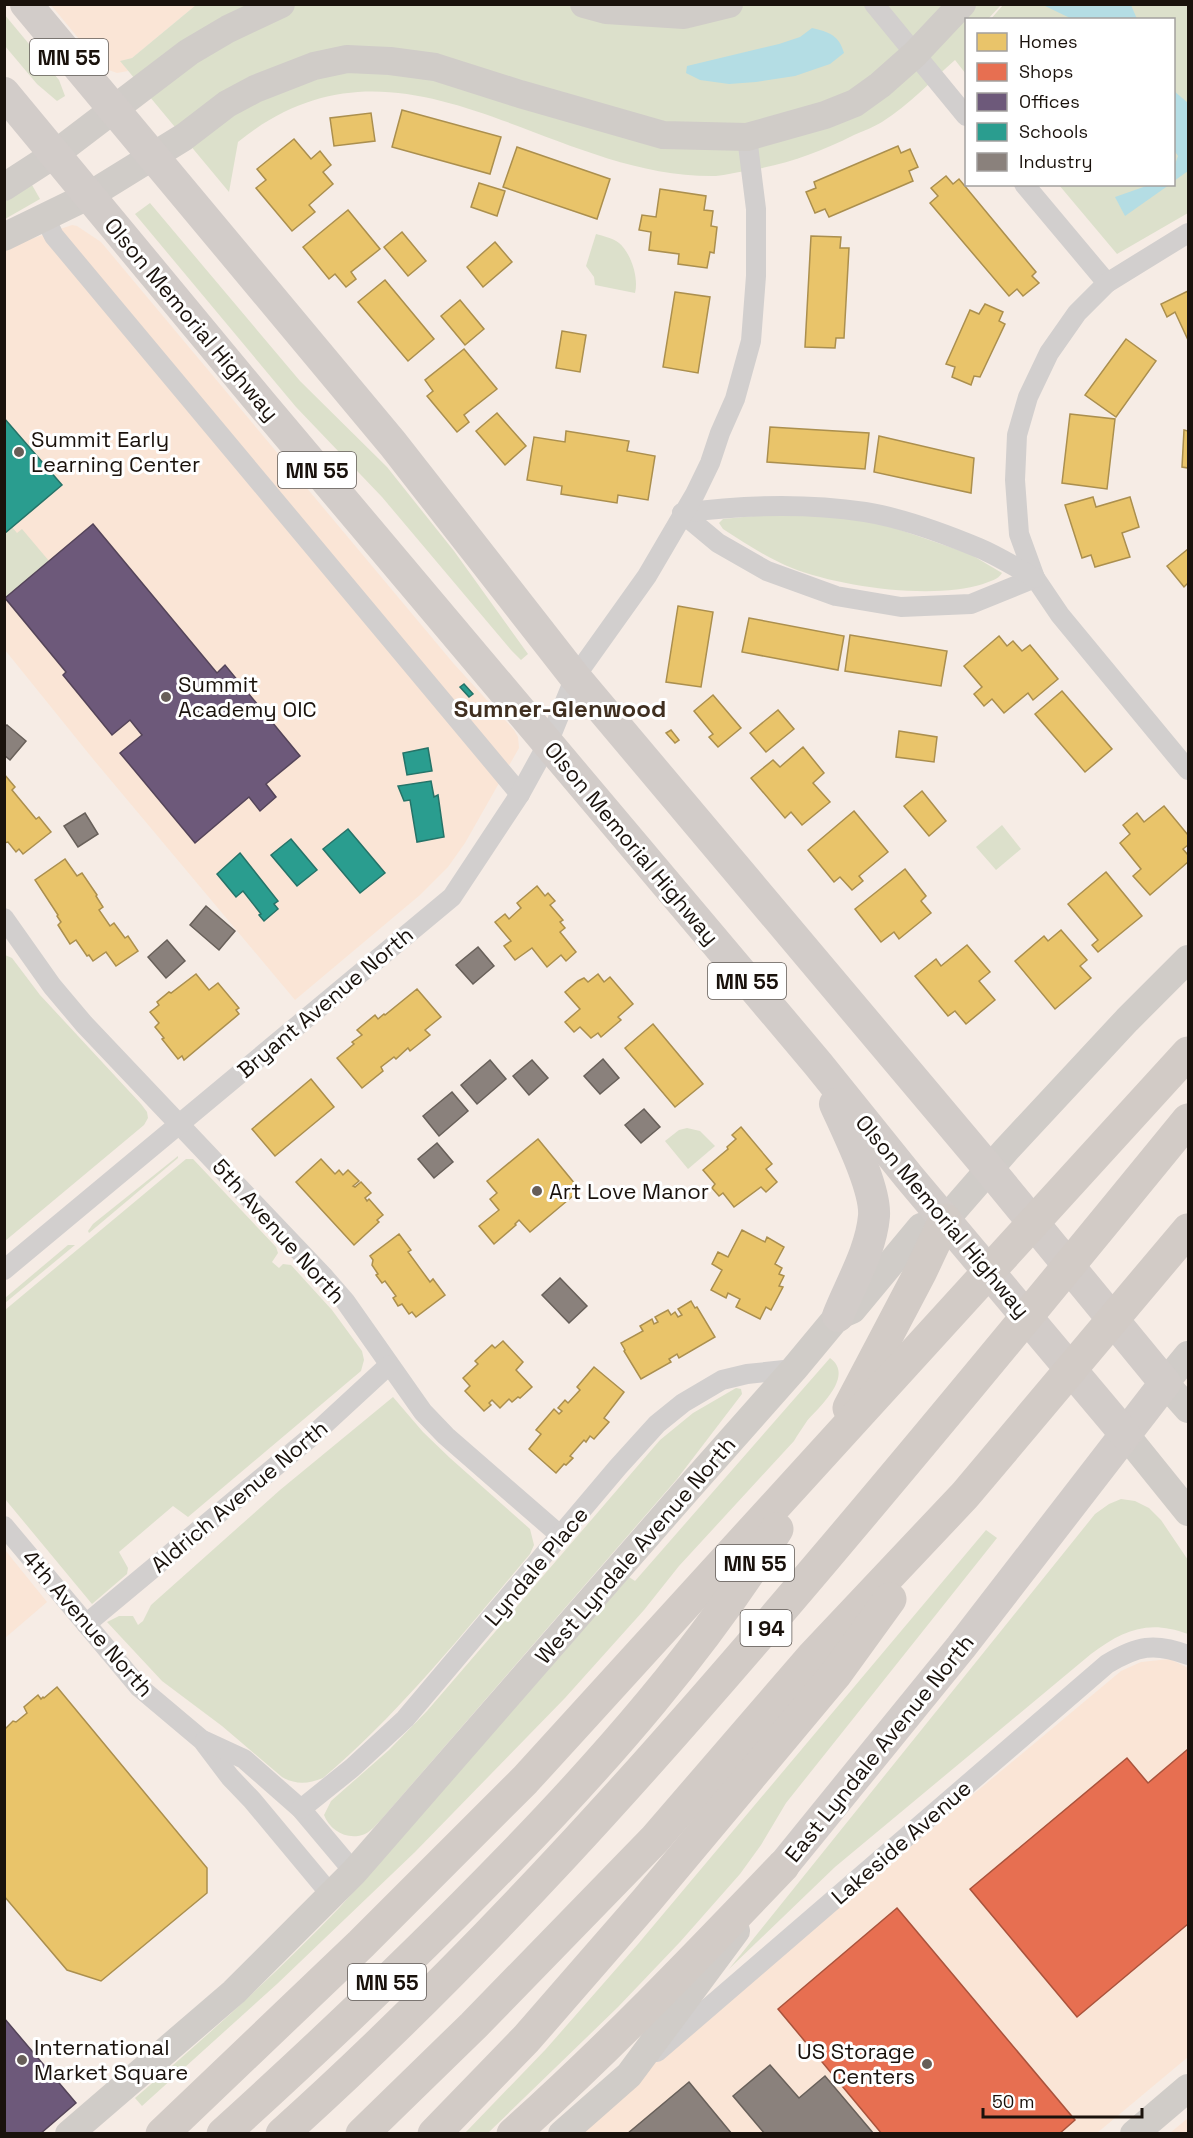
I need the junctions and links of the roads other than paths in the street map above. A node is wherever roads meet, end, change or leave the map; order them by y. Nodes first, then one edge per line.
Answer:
1 (26, 4) edge
2 (281, 4) edge
3 (584, 4) edge
4 (729, 4) edge
5 (874, 4) edge
6 (962, 4) edge
7 (915, 54) junction
8 (4, 93) edge
9 (113, 109) junction
10 (965, 115) edge
11 (747, 137) junction
12 (55, 154) junction
13 (153, 156) junction
14 (1026, 186) edge
15 (4, 187) edge
16 (90, 195) junction
17 (44, 216) junction
18 (1188, 233) edge
19 (4, 237) edge
20 (1107, 283) junction
21 (682, 513) junction
22 (1035, 578) junction
23 (575, 677) junction
24 (548, 743) junction
25 (1188, 770) edge
26 (520, 794) junction
27 (4, 918) edge
28 (1188, 959) edge
29 (1188, 1053) edge
30 (818, 1064) junction
31 (1188, 1120) edge
32 (180, 1124) junction
33 (999, 1181) junction
34 (1188, 1230) edge
35 (954, 1231) junction
36 (4, 1270) edge
37 (838, 1316) junction
38 (1188, 1355) edge
39 (389, 1365) junction
40 (794, 1369) junction
41 (1165, 1383) junction
42 (1188, 1409) edge
43 (1125, 1434) junction
44 (965, 1495) junction
45 (1188, 1512) edge
46 (4, 1526) edge
47 (561, 1536) junction
48 (86, 1624) junction
49 (1188, 1654) edge
50 (202, 1740) junction
51 (301, 1809) junction
52 (783, 1866) junction
53 (354, 1872) junction
54 (332, 1896) junction
55 (629, 2075) junction
56 (1188, 2088) edge
57 (69, 2133) edge
58 (162, 2133) edge
59 (223, 2133) edge
60 (282, 2133) edge
61 (362, 2133) edge
62 (434, 2133) edge
63 (513, 2133) edge
64 (562, 2133) edge
65 (1134, 2133) edge

1 - 9 main road, MN 55
2 - 9 main road
3 - 4 main road
5 - 7 street
6 - 7 main road
7 - 10 street
7 - 11 main road
8 - 12 main road, Olson Memorial Highway / MN 55
9 - 12 main road
9 - 13 main road, MN 55
11 - 13 main road
11 - 21 street, Bryant Avenue North
12 - 15 main road
12 - 16 main road, Olson Memorial Highway / MN 55
13 - 16 main road
13 - 23 main road, MN 55
14 - 20 street
16 - 17 main road
16 - 24 main road, Olson Memorial Highway / MN 55
17 - 19 main road
17 - 26 street
18 - 20 street
20 - 22 street
21 - 22 street
21 - 22 street
21 - 23 street, Bryant Avenue North
22 - 25 street
23 - 24 street, Bryant Avenue North
23 - 33 main road, MN 55
24 - 26 street, Bryant Avenue North
24 - 30 main road, Olson Memorial Highway / MN 55
26 - 32 street, Bryant Avenue North
27 - 32 street, 5th Avenue North
28 - 33 main road, West Lyndale Avenue North
29 - 58 highway
30 - 35 main road, Olson Memorial Highway / MN 55
30 - 37 main road
31 - 60 highway, I 94
32 - 36 street, Bryant Avenue North
32 - 39 street, 5th Avenue North
33 - 35 main road, West Lyndale Avenue North
33 - 41 main road, MN 55
34 - 44 highway, I 94
35 - 37 main road, West Lyndale Avenue North
35 - 43 main road, Olson Memorial Highway
35 - 59 highway, MN 55
37 - 40 main road, West Lyndale Avenue North
38 - 41 main road, East Lyndale Avenue North
39 - 47 street, 5th Avenue North
39 - 48 street, Aldrich Avenue North
40 - 47 street, Lyndale Place
40 - 53 main road, West Lyndale Avenue North
41 - 42 main road
41 - 43 main road, East Lyndale Avenue North
43 - 45 main road, Olson Memorial Highway
43 - 52 main road, East Lyndale Avenue North
44 - 61 highway, I 94
44 - 62 highway
46 - 48 street, 4th Avenue North
47 - 51 street, Lyndale Place
48 - 50 street, 4th Avenue North
49 - 55 street, Lakeside Avenue
50 - 51 street, 4th Avenue North
50 - 54 street, 4th Avenue North
51 - 53 street, 4th Avenue North
52 - 55 main road, East Lyndale Avenue North
52 - 63 highway
53 - 54 main road, West Lyndale Avenue North
54 - 57 main road, West Lyndale Avenue North
55 - 64 main road, East Lyndale Avenue North
56 - 65 main road

